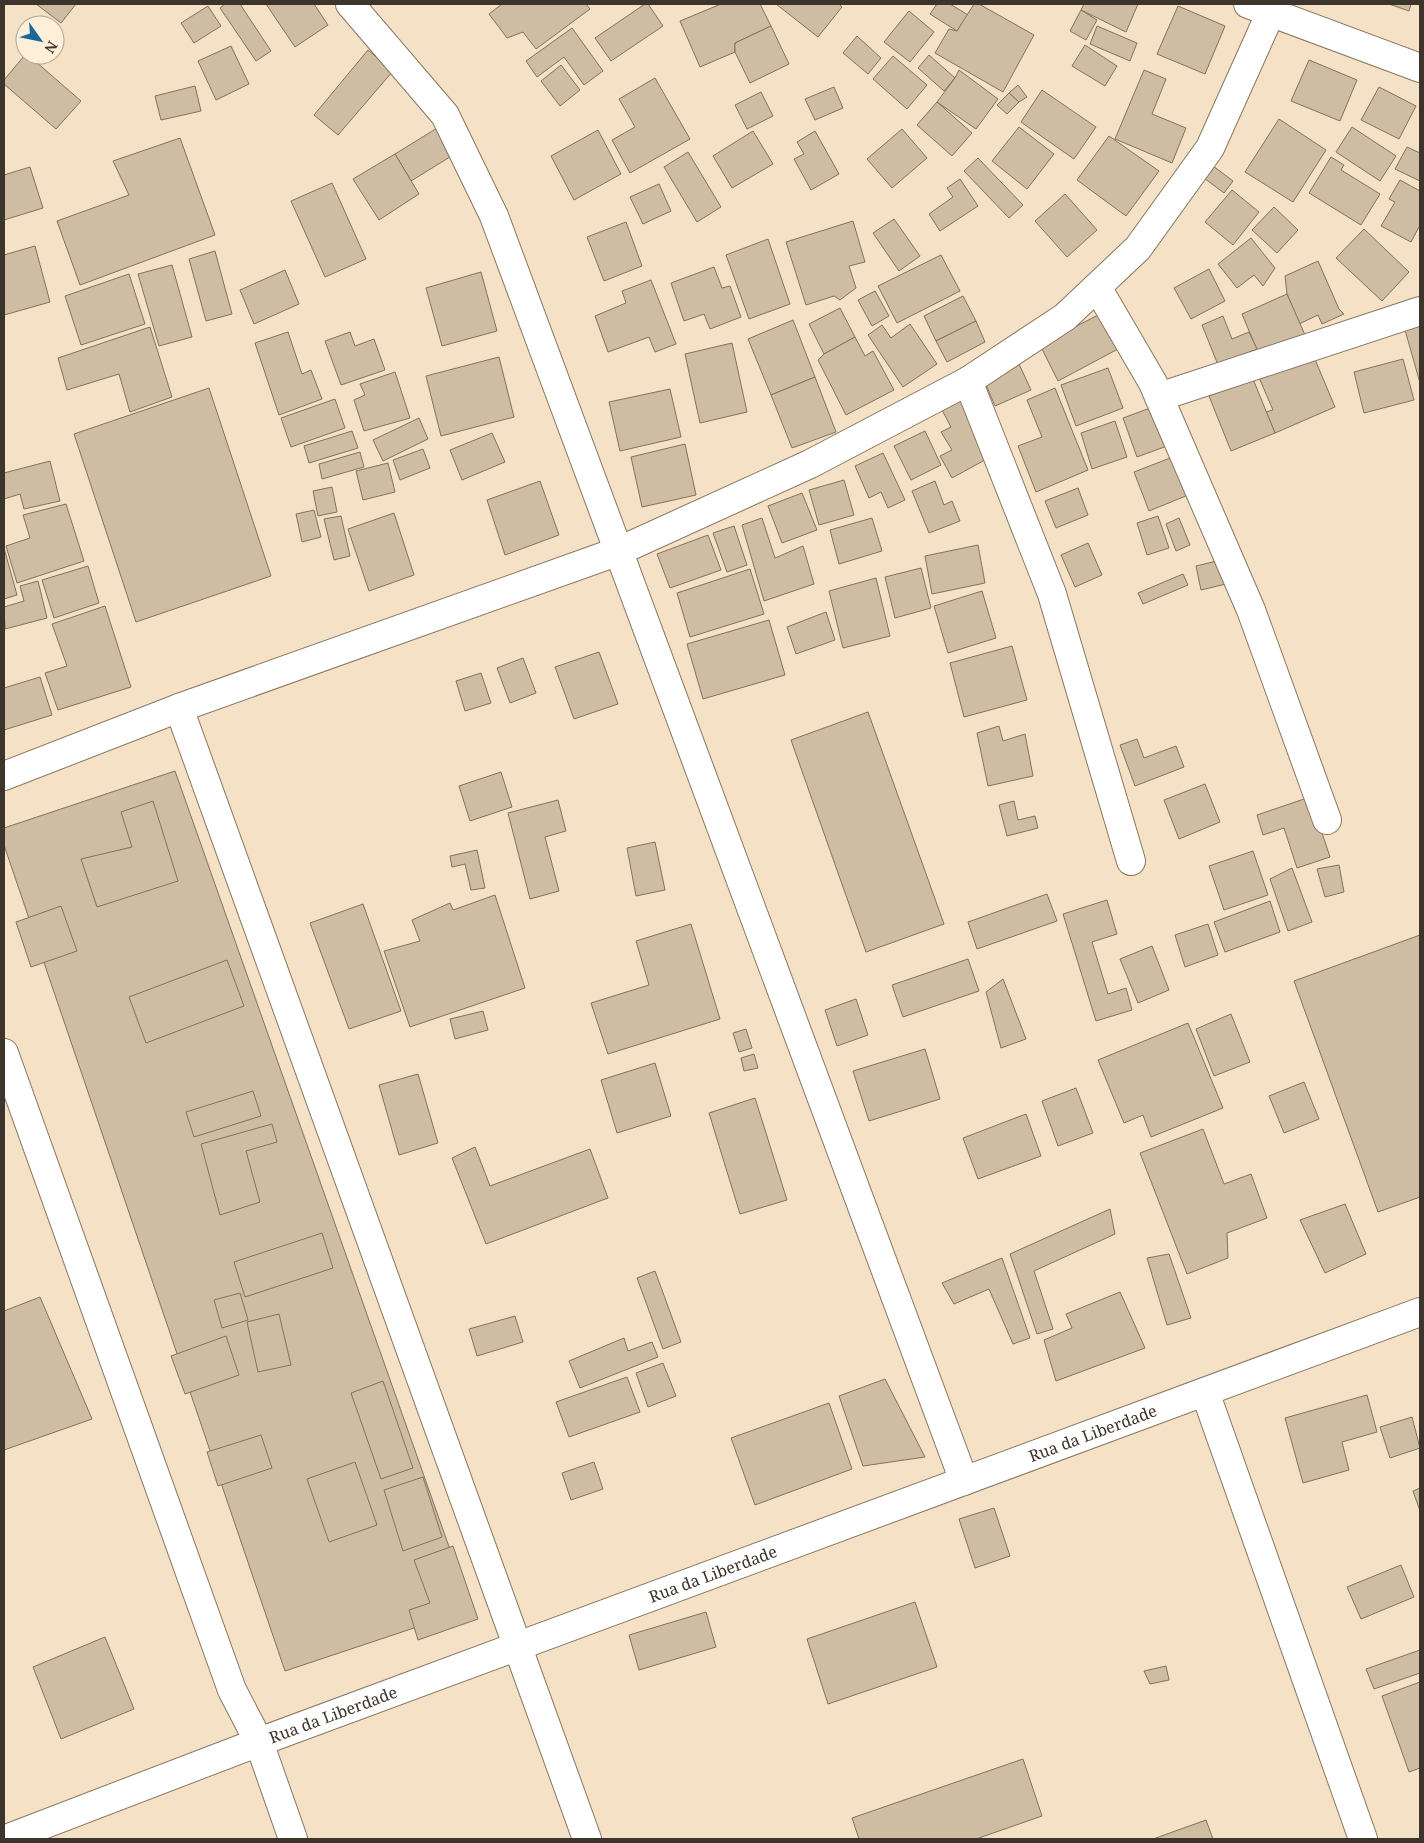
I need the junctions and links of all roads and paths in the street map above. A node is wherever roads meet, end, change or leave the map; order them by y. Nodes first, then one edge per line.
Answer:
1 (350, 4) edge
2 (1260, 8) edge
3 (1420, 68) edge
4 (1097, 287) junction
5 (1420, 311) edge
6 (968, 381) junction
7 (1160, 397) junction
8 (619, 551) junction
9 (180, 708) junction
10 (4, 776) edge
11 (1327, 820) dead end
12 (1131, 861) dead end
13 (4, 1053) edge
14 (1420, 1312) edge
15 (1205, 1392) junction
16 (964, 1481) junction
17 (517, 1646) junction
18 (259, 1742) junction
19 (6, 1839) edge
20 (293, 1839) edge
21 (587, 1839) edge
22 (1363, 1839) edge

1 - 8 street
2 - 3 street
2 - 4 street
4 - 6 street
4 - 7 street
5 - 7 street
6 - 8 street
6 - 12 street
7 - 11 street
8 - 9 street
8 - 16 street
9 - 10 street
9 - 17 street
13 - 18 street
14 - 15 street, Rua da Liberdade
15 - 16 street, Rua da Liberdade
15 - 22 street
16 - 17 street, Rua da Liberdade
17 - 18 street, Rua da Liberdade
17 - 21 street
18 - 19 street, Rua da Liberdade
18 - 20 street

